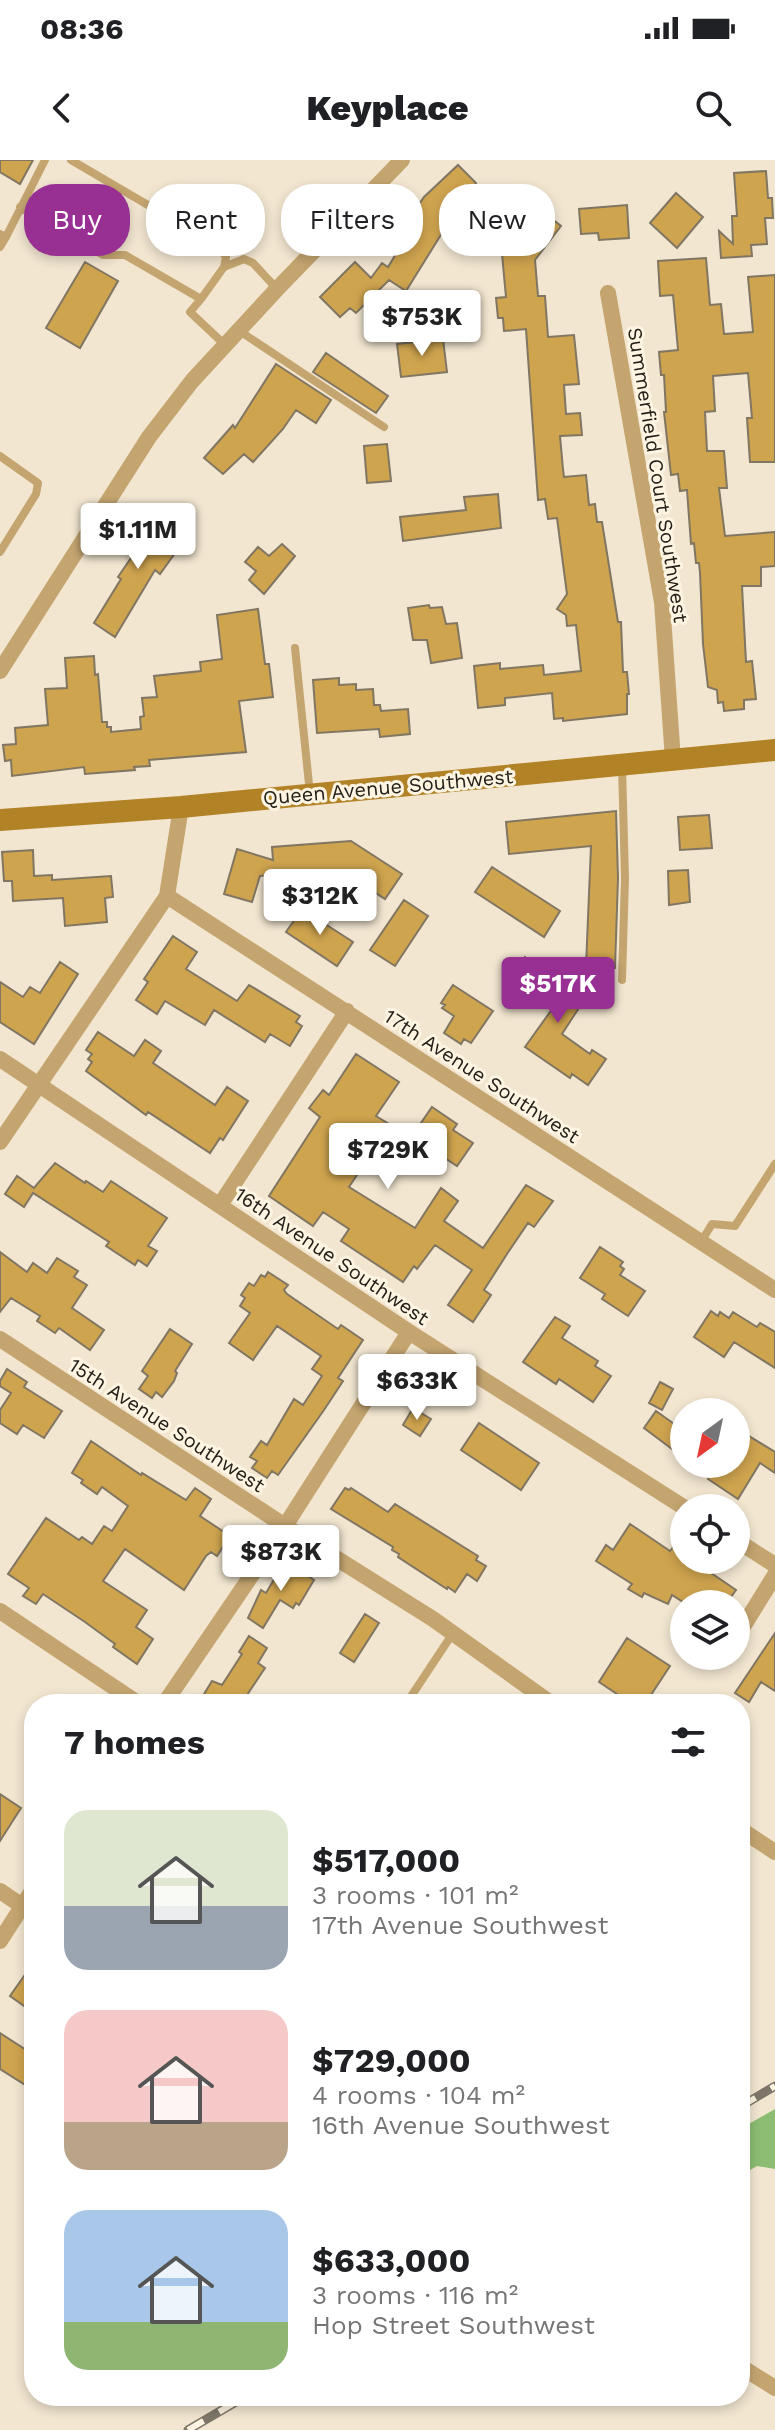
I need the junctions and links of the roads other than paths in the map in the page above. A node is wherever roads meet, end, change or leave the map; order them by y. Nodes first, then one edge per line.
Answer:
1 (45, 160) edge
2 (71, 160) edge
3 (402, 160) edge
4 (20, 207) junction
5 (3, 235) edge
6 (0, 247) edge
7 (224, 267) junction
8 (277, 289) junction
9 (608, 293) dead end
10 (201, 299) junction
11 (238, 330) junction
12 (224, 344) junction
13 (384, 427) dead end
14 (0, 456) edge
15 (0, 552) edge
16 (6, 648) edge
17 (295, 648) dead end
18 (0, 671) edge
19 (775, 750) edge
20 (673, 760) junction
21 (622, 765) junction
22 (310, 795) junction
23 (181, 807) junction
24 (0, 820) edge
25 (167, 896) junction
26 (622, 980) dead end
27 (347, 1011) junction
28 (0, 1059) edge
29 (39, 1085) junction
30 (0, 1142) edge
31 (775, 1164) edge
32 (220, 1205) junction
33 (701, 1242) junction
34 (775, 1290) edge
35 (409, 1332) junction
36 (0, 1339) edge
37 (670, 1498) edge
38 (285, 1526) junction
39 (750, 1549) edge
40 (775, 1565) edge
41 (775, 1575) edge
42 (0, 1611) edge
43 (750, 1615) edge
44 (453, 1633) junction
45 (124, 1694) edge
46 (171, 1694) edge
47 (413, 1694) edge
48 (538, 1694) edge
49 (750, 1836) edge
50 (775, 1852) edge
51 (0, 1891) edge
52 (24, 1907) edge
53 (24, 1914) edge
54 (0, 1941) edge
55 (750, 2372) edge
56 (775, 2388) edge

1 - 4 lane
2 - 7 lane
3 - 8 street
4 - 5 lane
4 - 10 lane
5 - 6 lane
7 - 8 lane
7 - 10 lane
8 - 11 street
9 - 20 street, Summerfield Court Southwest
10 - 12 lane
11 - 12 street
11 - 13 lane
12 - 16 street
14 - 15 lane
16 - 18 street
17 - 22 lane
19 - 20 main road, Queen Avenue Southwest
20 - 21 main road, Queen Avenue Southwest
21 - 22 main road, Queen Avenue Southwest
21 - 26 lane
22 - 23 main road, Queen Avenue Southwest
23 - 24 main road, Queen Avenue Southwest
23 - 25 street
25 - 27 street, 17th Avenue Southwest
25 - 29 street
27 - 32 street
27 - 33 street, 17th Avenue Southwest
28 - 29 street, 16th Avenue Southwest
29 - 30 street
29 - 32 street, 16th Avenue Southwest
31 - 33 lane
32 - 35 street, 16th Avenue Southwest
33 - 34 street, 17th Avenue Southwest
35 - 37 street, 16th Avenue Southwest
35 - 38 street
36 - 38 street, 15th Avenue Southwest
38 - 44 street, 15th Avenue Southwest
38 - 46 street
39 - 40 street
41 - 43 street
42 - 45 street
44 - 47 lane
44 - 48 street, 15th Avenue Southwest
49 - 50 street
51 - 52 street
53 - 54 street
55 - 56 street

